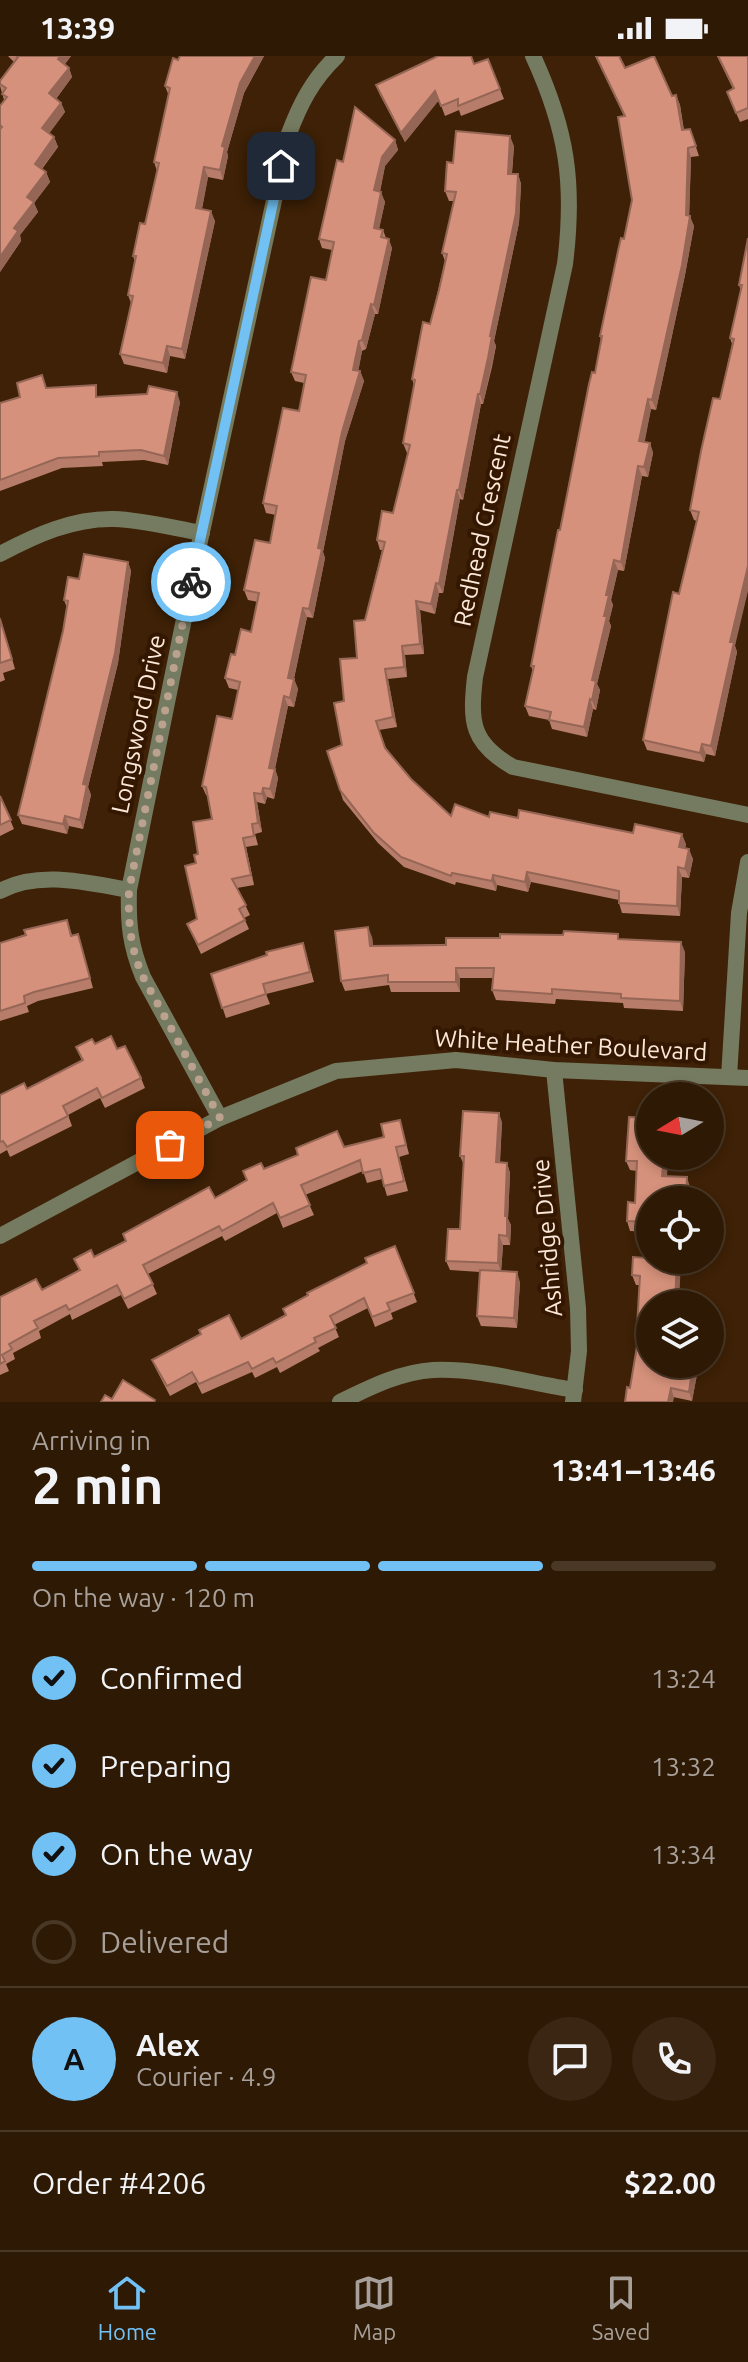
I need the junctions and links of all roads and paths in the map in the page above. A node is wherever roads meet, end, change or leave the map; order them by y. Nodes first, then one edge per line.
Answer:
1 (337, 56) edge
2 (533, 56) edge
3 (202, 533) junction
4 (0, 554) edge
5 (748, 815) edge
6 (748, 862) edge
7 (129, 890) junction
8 (0, 891) edge
9 (554, 1070) junction
10 (729, 1077) junction
11 (748, 1078) edge
12 (220, 1118) junction
13 (0, 1236) edge
14 (574, 1396) edge
15 (340, 1402) edge

1 - 3 street, Longsword Drive
2 - 5 street, Redhead Crescent
3 - 4 street
3 - 7 street, Longsword Drive
6 - 10 street
7 - 8 street
7 - 12 street, Longsword Drive
9 - 10 street, White Heather Boulevard
9 - 12 street, White Heather Boulevard
9 - 14 street, Ashridge Drive
10 - 11 street, White Heather Boulevard
12 - 13 street, White Heather Boulevard
14 - 15 street

